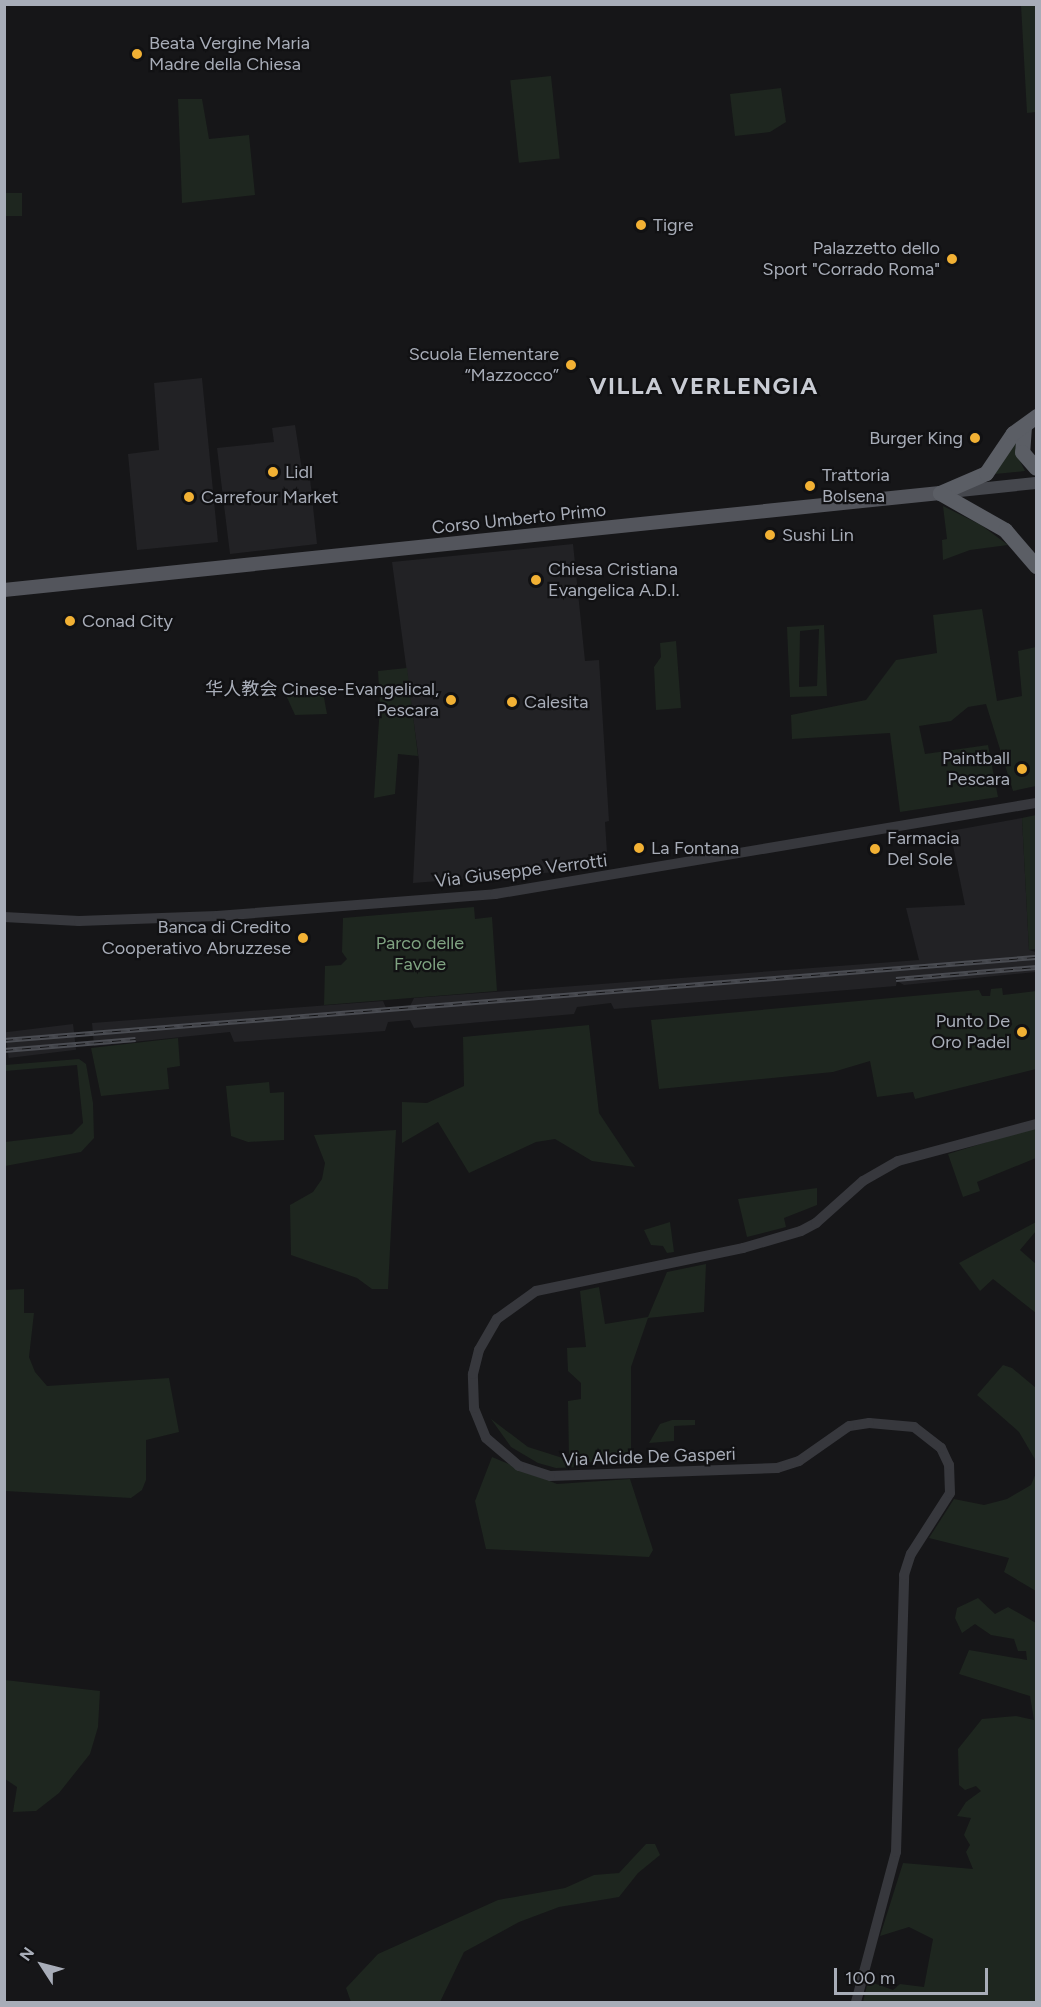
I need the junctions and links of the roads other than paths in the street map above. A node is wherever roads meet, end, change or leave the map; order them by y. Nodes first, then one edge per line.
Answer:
1 (1036, 416) edge
2 (1024, 426) junction
3 (1036, 468) edge
4 (1036, 483) edge
5 (940, 493) junction
6 (1036, 566) edge
7 (4, 590) edge
8 (1036, 803) edge
9 (4, 917) edge
10 (1036, 1124) edge
11 (856, 2002) edge

1 - 2 highway
2 - 3 highway
2 - 5 highway
4 - 5 main road, Corso Umberto Primo
5 - 6 highway
5 - 7 main road, Corso Umberto Primo
8 - 9 street, Via Giuseppe Verrotti
10 - 11 street, Via Alcide De Gasperi

